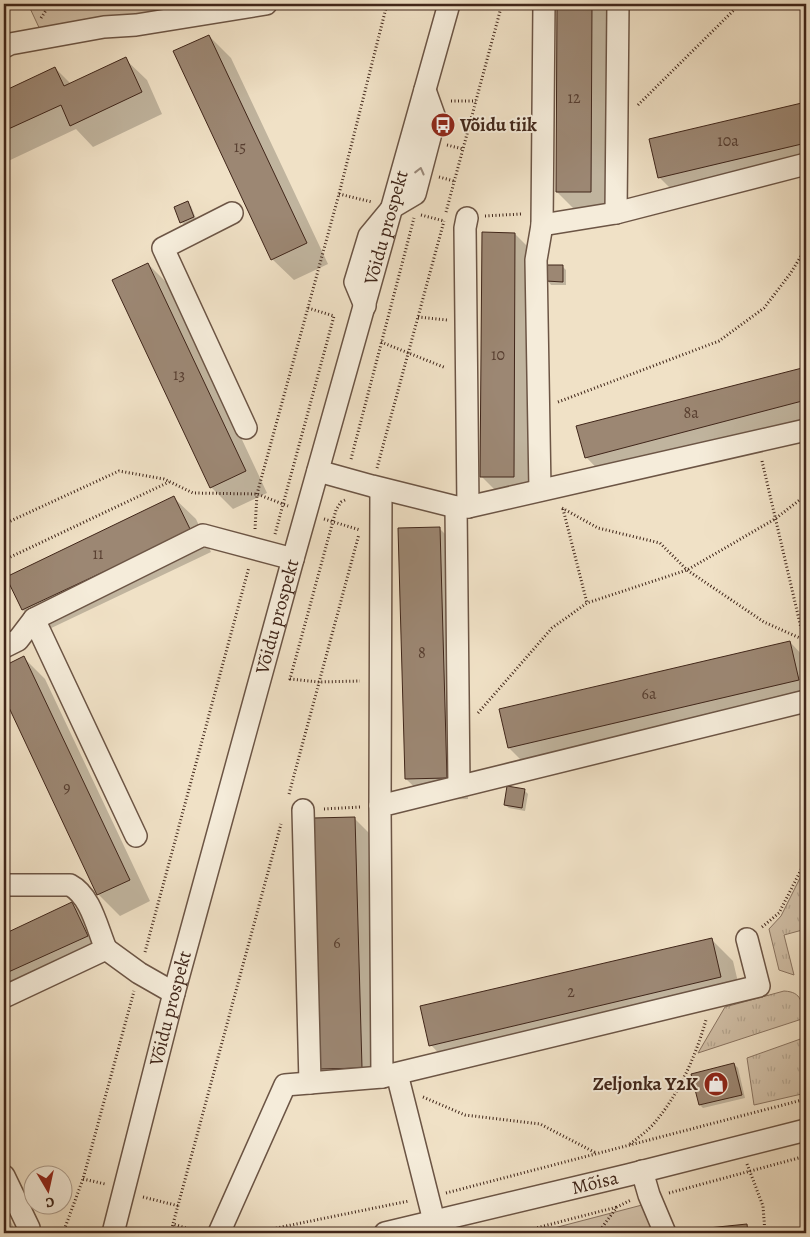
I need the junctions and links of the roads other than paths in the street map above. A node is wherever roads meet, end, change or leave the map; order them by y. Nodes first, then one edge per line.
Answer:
1 (266, 4) edge
2 (447, 4) edge
3 (544, 4) edge
4 (618, 4) edge
5 (4, 47) edge
6 (806, 164) edge
7 (232, 213) dead end
8 (616, 213) junction
9 (467, 218) road end
10 (542, 219) junction
11 (246, 428) dead end
12 (806, 430) edge
13 (318, 470) junction
14 (376, 488) junction
15 (548, 488) junction
16 (462, 507) junction
17 (292, 559) junction
18 (34, 620) junction
19 (4, 647) edge
20 (806, 701) edge
21 (459, 786) junction
22 (380, 806) junction
23 (294, 811) road end
24 (136, 836) dead end
25 (4, 885) edge
26 (747, 939) road end
27 (106, 949) junction
28 (174, 993) junction
29 (4, 997) edge
30 (393, 1079) junction
31 (310, 1083) junction
32 (806, 1130) edge
33 (642, 1171) junction
34 (4, 1176) edge
35 (434, 1221) junction
36 (29, 1228) dead end
37 (113, 1233) edge
38 (219, 1233) edge
39 (385, 1233) edge
40 (665, 1233) edge

1 - 5 street
2 - 13 street, Võidu prospekt
3 - 10 street
4 - 8 street
6 - 8 street
7 - 11 street
8 - 10 street
9 - 16 street
10 - 15 street
12 - 15 street
13 - 14 street
13 - 17 street, Võidu prospekt
14 - 16 street
14 - 22 street
15 - 16 street
16 - 21 street
17 - 18 street
17 - 28 street, Võidu prospekt
18 - 19 street
18 - 24 street
20 - 21 street
21 - 22 street
22 - 30 street
23 - 31 street
25 - 27 street
26 - 30 street
27 - 28 street
27 - 29 street
28 - 37 street, Võidu prospekt
30 - 31 street
30 - 35 street
31 - 38 street
32 - 33 street, Mõisa
33 - 35 street, Mõisa
33 - 40 street
34 - 36 street
35 - 39 street, Mõisa

